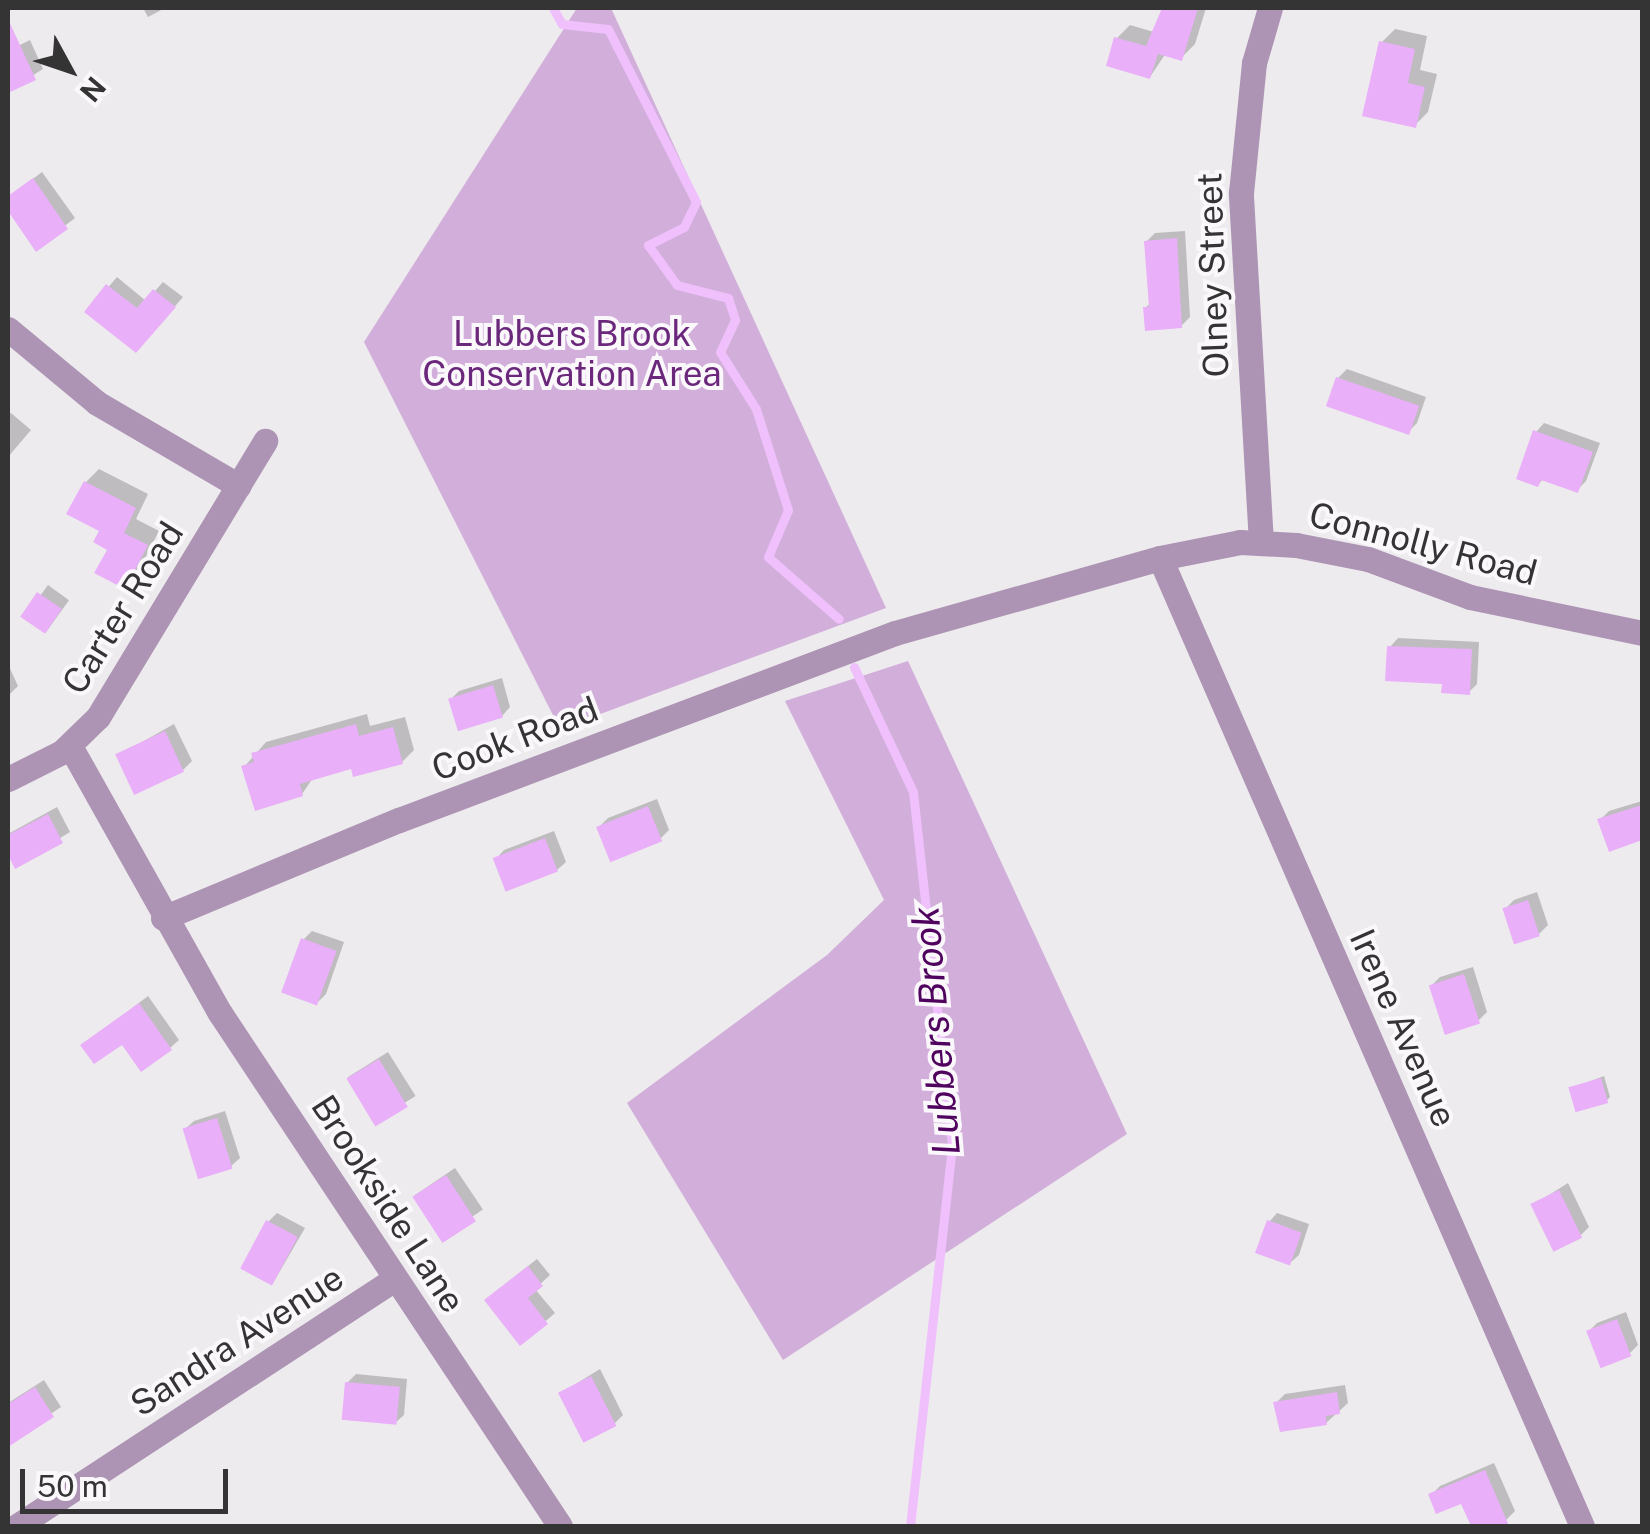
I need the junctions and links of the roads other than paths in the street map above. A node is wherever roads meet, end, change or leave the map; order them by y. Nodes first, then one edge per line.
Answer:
1 (1270, 8) edge
2 (8, 329) edge
3 (264, 441) dead end
4 (238, 486) junction
5 (1261, 543) junction
6 (1160, 558) junction
7 (895, 633) joint
8 (1642, 633) edge
9 (70, 746) junction
10 (8, 779) edge
11 (162, 918) junction
12 (395, 1279) junction
13 (17, 1526) edge
14 (560, 1526) edge
15 (1582, 1526) edge

1 - 5 street, Olney Street
2 - 4 street
3 - 4 street, Carter Road
4 - 9 street, Carter Road
5 - 6 street, Connolly Road
5 - 8 street, Connolly Road
6 - 7 street, Connolly Road
6 - 15 street, Irene Avenue
7 - 11 street, Cook Road
9 - 10 street, Carter Road
9 - 11 street, Brookside Lane
11 - 12 street, Brookside Lane
12 - 13 street, Sandra Avenue
12 - 14 street, Brookside Lane

